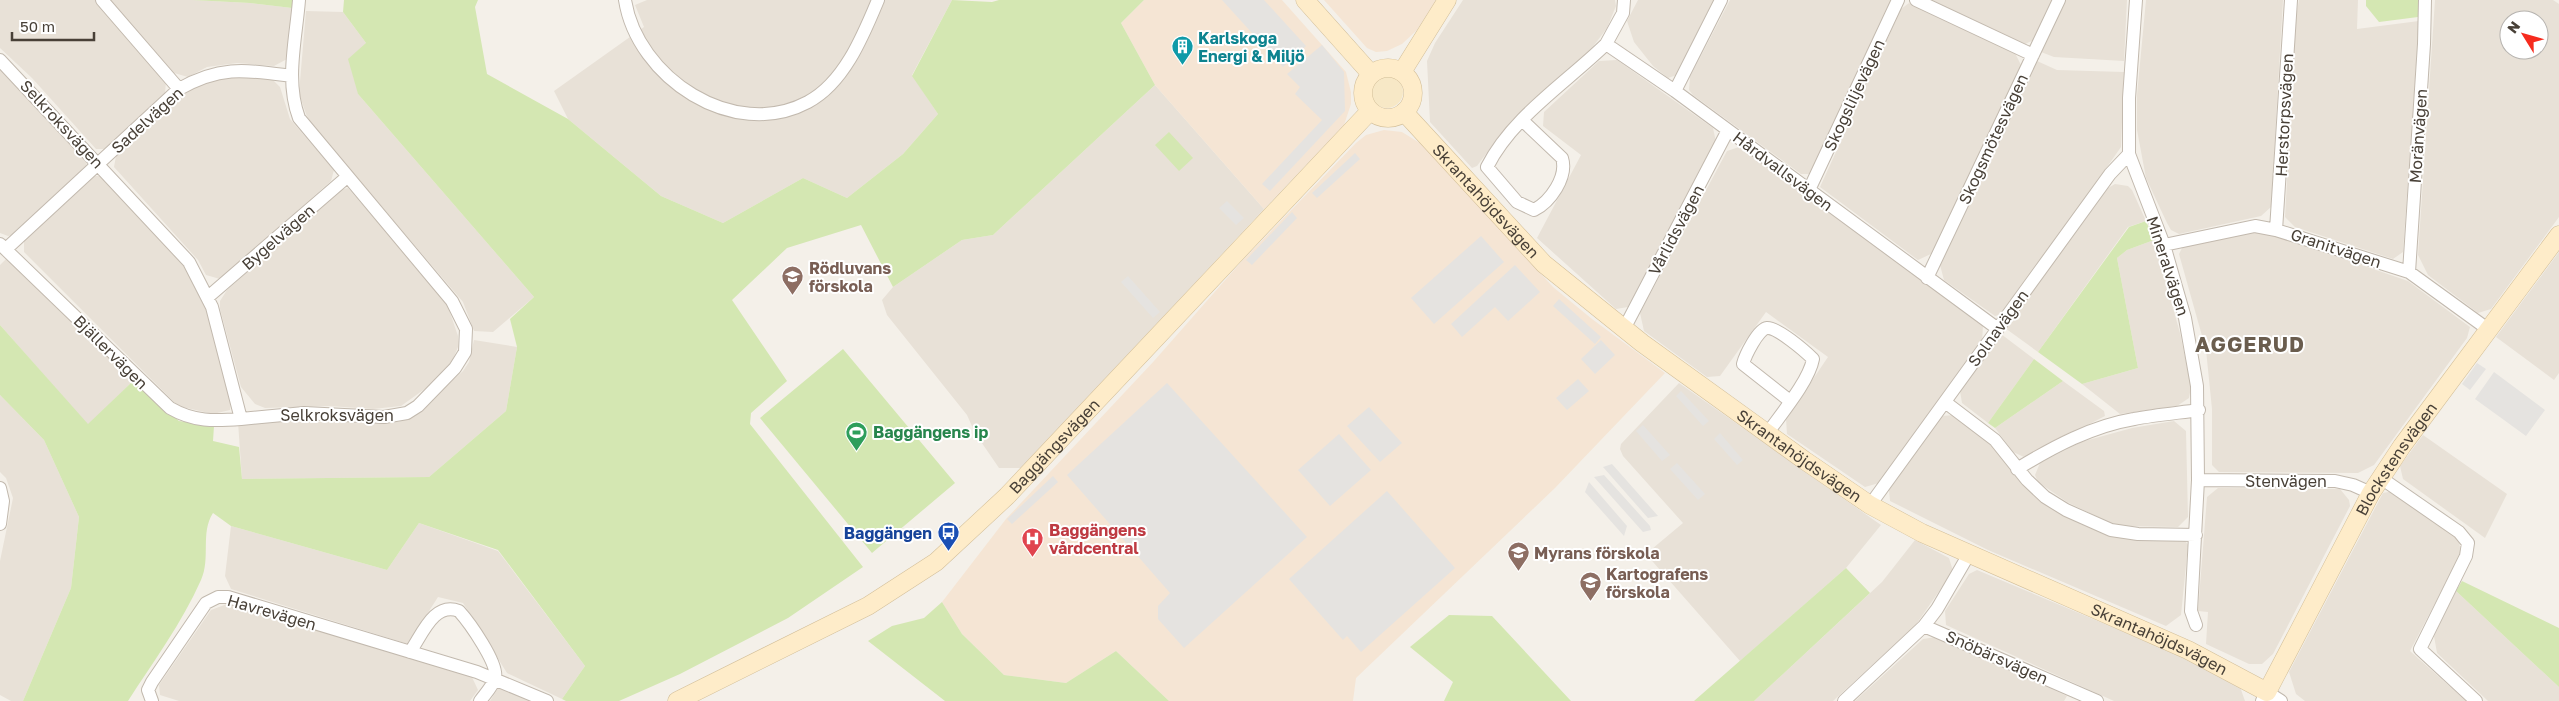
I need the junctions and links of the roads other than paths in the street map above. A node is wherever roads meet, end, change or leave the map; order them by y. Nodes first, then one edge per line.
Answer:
1 (102, 0) edge
2 (299, 0) edge
3 (625, 0) edge
4 (878, 0) edge
5 (1305, 0) edge
6 (1447, 0) edge
7 (1624, 0) edge
8 (1722, 0) edge
9 (1898, 0) edge
10 (1916, 0) edge
11 (2059, 0) edge
12 (2136, 0) edge
13 (2291, 0) edge
14 (2425, 0) edge
15 (1606, 44) junction
16 (2033, 55) junction
17 (0, 60) edge
18 (1402, 72) junction
19 (1371, 74) junction
20 (292, 76) junction
21 (179, 89) junction
22 (1675, 91) junction
23 (1370, 111) junction
24 (1404, 112) junction
25 (1522, 120) junction
26 (1728, 130) junction
27 (2129, 154) junction
28 (99, 164) junction
29 (347, 177) junction
30 (1810, 190) junction
31 (2276, 230) junction
32 (2559, 235) edge
33 (2164, 245) junction
34 (3, 246) edge
35 (2409, 272) junction
36 (1927, 278) junction
37 (208, 297) junction
38 (1624, 329) junction
39 (1998, 329) junction
40 (2489, 330) junction
41 (1790, 401) junction
42 (1945, 402) junction
43 (2199, 410) junction
44 (241, 419) junction
45 (1767, 434) junction
46 (2017, 469) junction
47 (2381, 478) junction
48 (2198, 480) junction
49 (0, 488) edge
50 (2371, 493) junction
51 (1870, 505) junction
52 (0, 524) edge
53 (2196, 535) junction
54 (1968, 554) junction
55 (2196, 625) dead end
56 (1924, 626) junction
57 (410, 652) junction
58 (495, 679) junction
59 (150, 695) edge
60 (2270, 698) edge
61 (681, 700) edge
62 (480, 701) edge
63 (547, 701) edge
64 (1844, 701) edge
65 (2097, 701) edge
66 (2476, 701) edge

1 - 21 street
2 - 20 street, Selkroksvägen
3 - 4 street
5 - 19 street
6 - 18 street
7 - 15 street
8 - 22 street
9 - 30 street, Skogsliljevägen
10 - 16 street
11 - 16 street, Skogsmötesvägen
12 - 27 street, Mineralvägen
13 - 31 street, Herstorpsvägen
14 - 35 street, Moränvägen
15 - 22 street, Hårdvallsvägen
15 - 25 street
16 - 36 street, Skogsmötesvägen
17 - 28 street, Selkroksvägen
18 - 19 street
18 - 24 street
19 - 23 street
20 - 21 street, Sadelvägen
20 - 29 street, Selkroksvägen
21 - 28 street, Sadelvägen
22 - 26 street, Hårdvallsvägen
23 - 24 street
23 - 61 street, Baggängsvägen
24 - 38 street, Skrantahöjdsvägen
25 - 25 street
26 - 30 street, Hårdvallsvägen
26 - 38 street, Vårlidsvägen
27 - 33 street, Mineralvägen
27 - 39 street, Solnavägen
28 - 34 street, Sadelvägen
28 - 37 street, Selkroksvägen
29 - 37 street, Bygelvägen
29 - 44 street, Selkroksvägen
30 - 36 street, Hårdvallsvägen
31 - 33 street, Granitvägen
31 - 35 street, Granitvägen
32 - 40 street, Blockstensvägen
33 - 43 street, Mineralvägen
34 - 44 street, Bjällervägen
35 - 40 street, Granitvägen
36 - 39 street, Hårdvallsvägen
37 - 44 street, Selkroksvägen
38 - 45 street, Skrantahöjdsvägen
39 - 42 street, Solnavägen
40 - 47 street, Blockstensvägen
41 - 41 street
41 - 45 street
42 - 46 street
42 - 51 street, Solnavägen
43 - 46 street
43 - 48 street, Mineralvägen
45 - 51 street, Skrantahöjdsvägen
46 - 53 street
47 - 50 street, Blockstensvägen
47 - 66 street
48 - 50 street, Stenvägen
48 - 53 street, Mineralvägen
49 - 52 street
50 - 60 street, Blockstensvägen
51 - 54 street, Skrantahöjdsvägen
53 - 55 street, Mineralvägen
54 - 56 street
54 - 60 street, Skrantahöjdsvägen
56 - 64 street
56 - 65 street, Snöbärsvägen
57 - 58 street, Havrevägen
57 - 58 street
57 - 59 street, Havrevägen
58 - 62 street
58 - 63 street, Havrevägen

